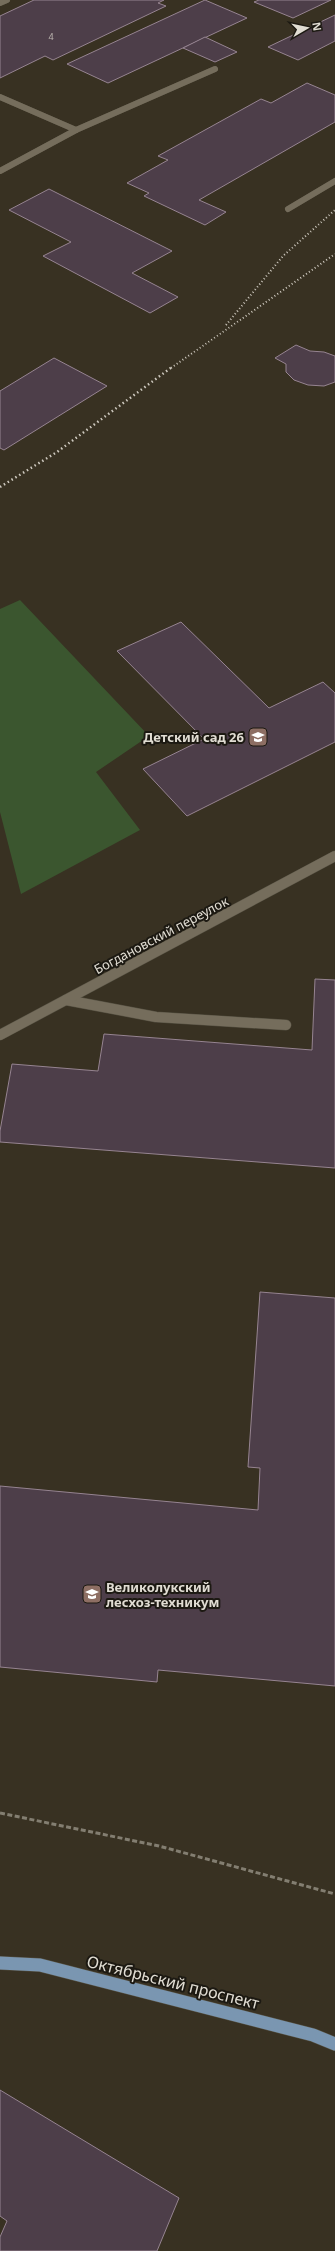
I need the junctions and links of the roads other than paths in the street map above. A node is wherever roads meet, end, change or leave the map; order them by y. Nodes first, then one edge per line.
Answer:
1 (7, 0) edge
2 (0, 3) edge
3 (215, 69) dead end
4 (0, 97) edge
5 (76, 130) junction
6 (0, 171) edge
7 (335, 181) edge
8 (288, 209) dead end
9 (335, 856) edge
10 (66, 1000) junction
11 (286, 1025) dead end
12 (0, 1036) edge
13 (0, 1964) edge
14 (335, 2044) edge

1 - 2 street
3 - 5 street
4 - 5 street
5 - 6 street
7 - 8 street
9 - 10 street, Богдановский переулок
10 - 11 street
10 - 12 street, Богдановский переулок
13 - 14 main road, Октябрьский проспект

